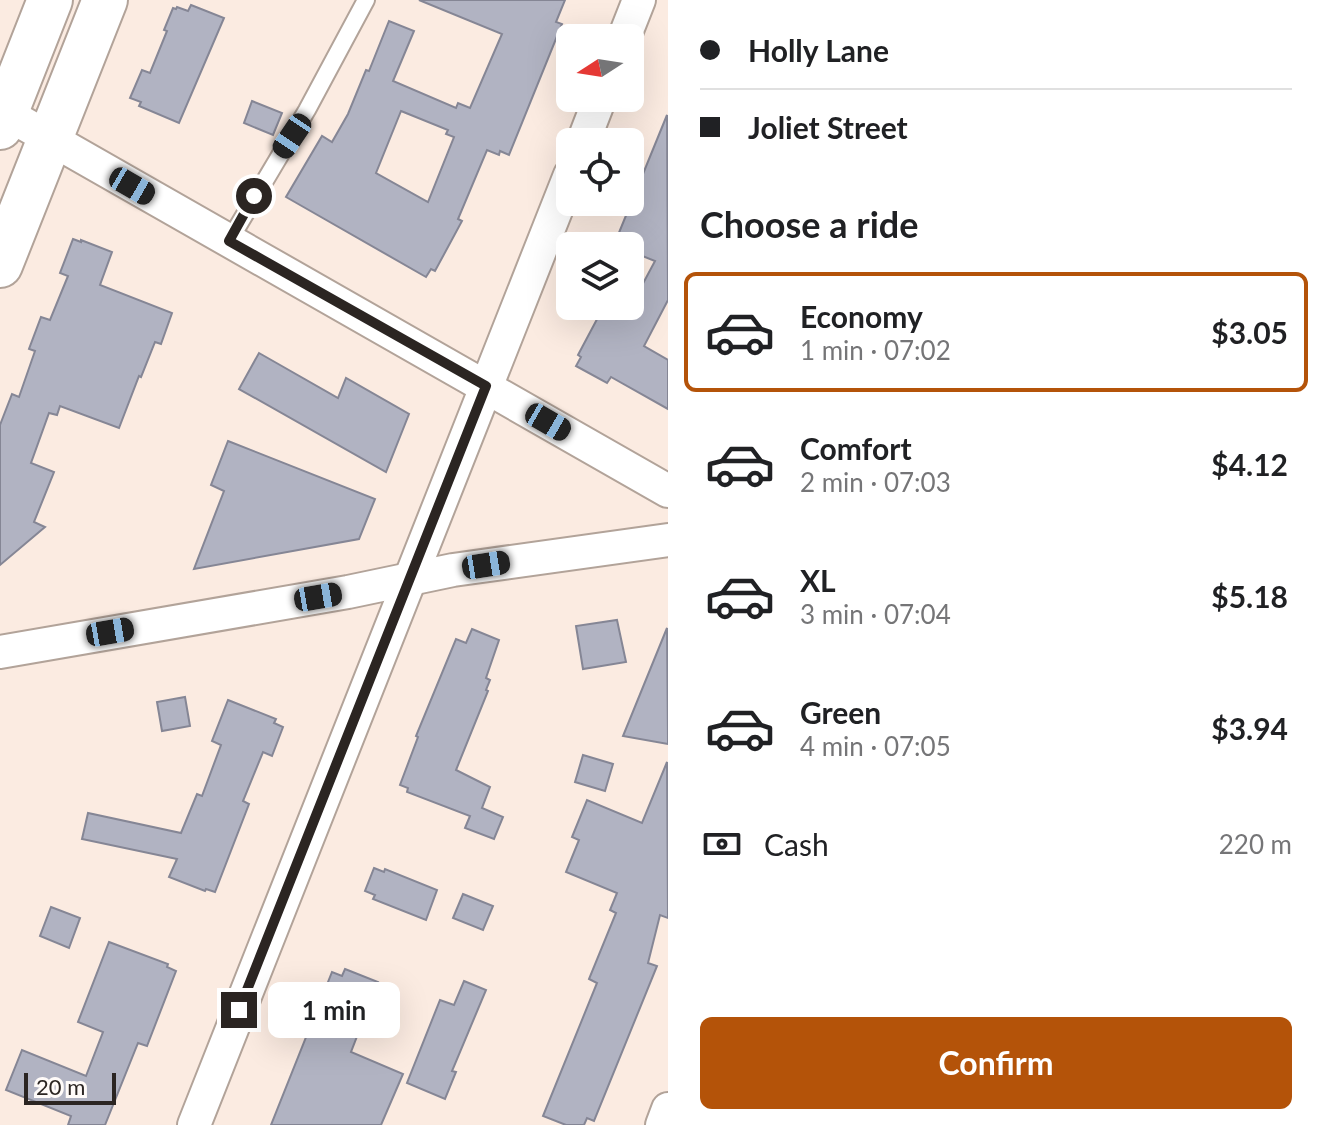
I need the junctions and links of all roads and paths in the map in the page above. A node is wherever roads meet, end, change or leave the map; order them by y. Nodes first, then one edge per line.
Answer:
1 (50, 0) edge
2 (105, 0) edge
3 (366, 0) edge
4 (639, 0) edge
5 (630, 24) edge
6 (2, 117) edge
7 (50, 139) junction
8 (556, 210) edge
9 (229, 241) junction
10 (0, 265) edge
11 (486, 386) junction
12 (668, 491) edge
13 (668, 540) edge
14 (409, 579) junction
15 (0, 652) edge
16 (668, 1109) edge
17 (194, 1125) edge
18 (662, 1125) edge

1 - 6 street
2 - 7 street
3 - 9 lane
4 - 5 street
6 - 7 street
7 - 9 street
7 - 10 street
8 - 11 street
9 - 11 street
11 - 12 street
11 - 14 street
13 - 14 street
14 - 15 street
14 - 17 street
16 - 18 street

